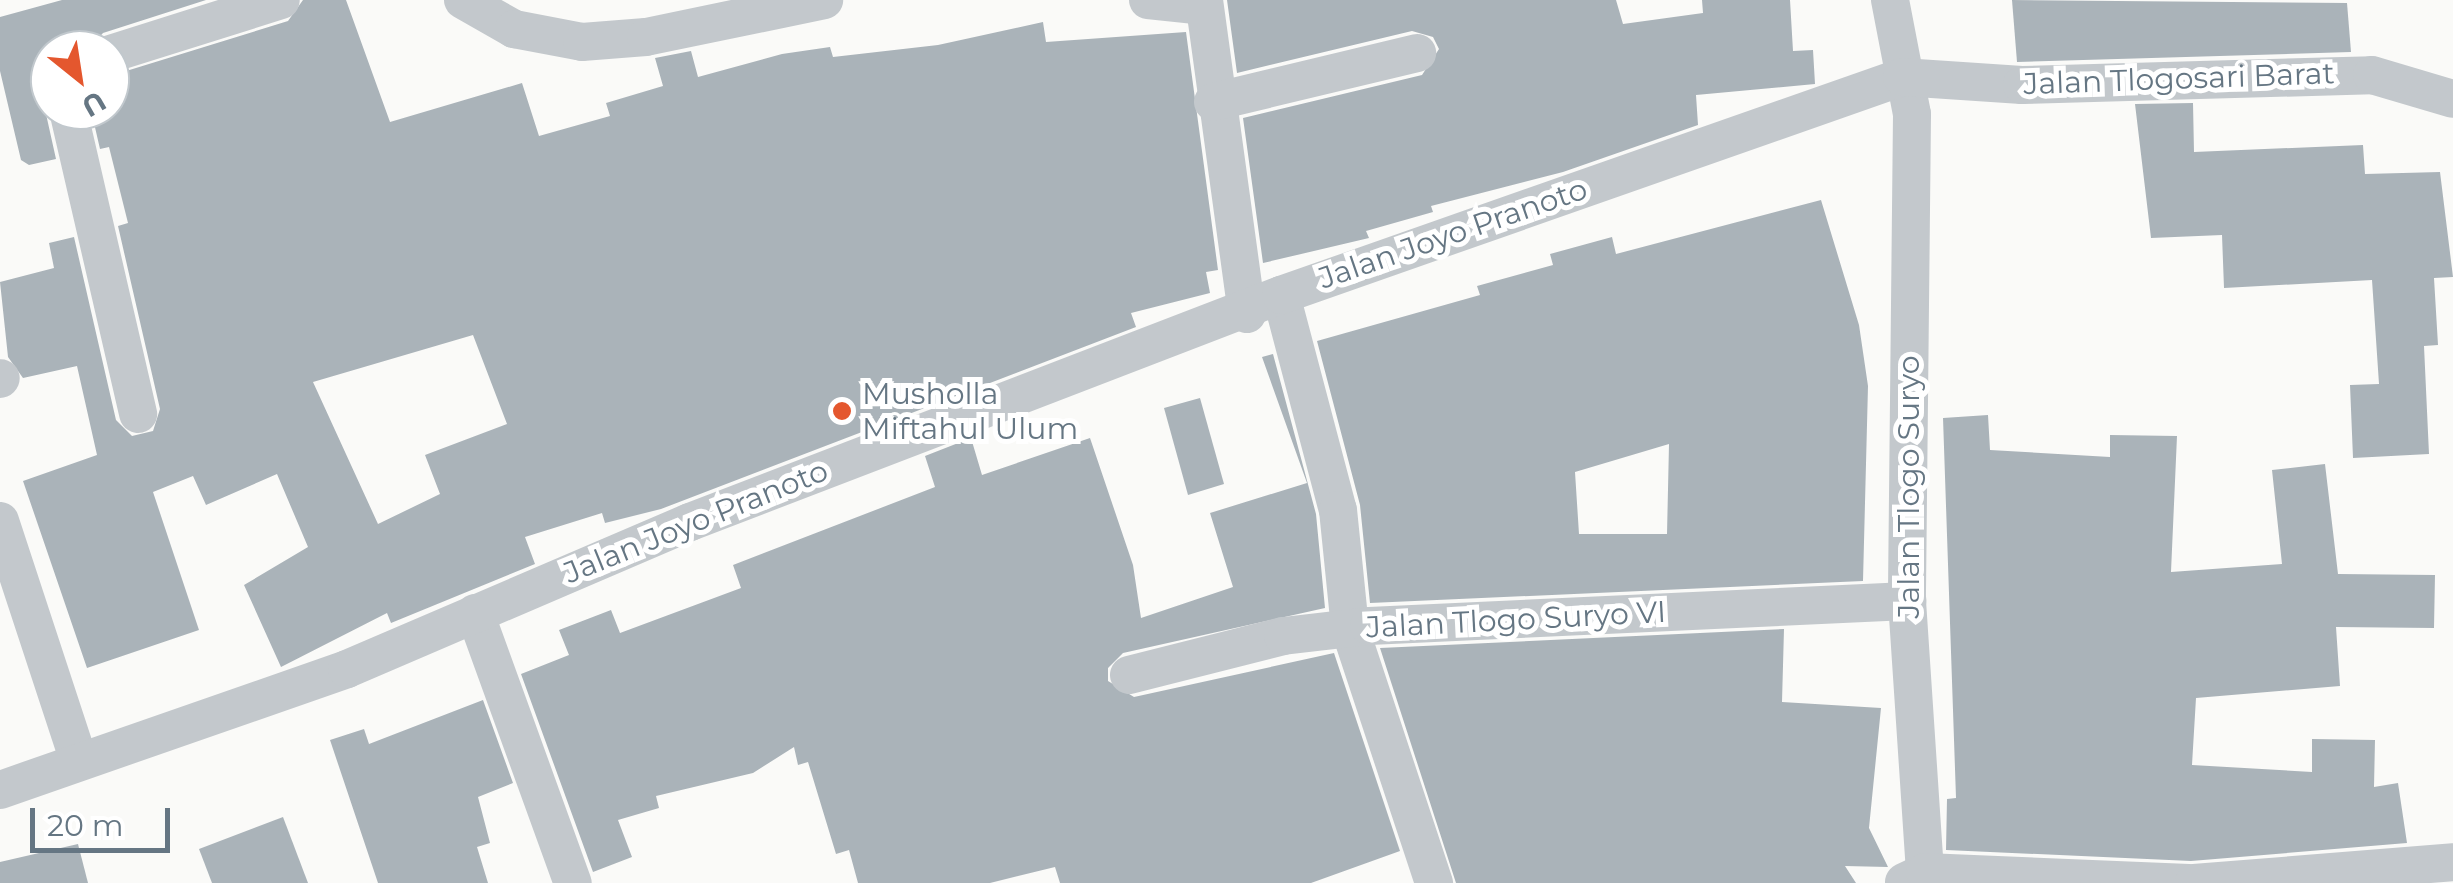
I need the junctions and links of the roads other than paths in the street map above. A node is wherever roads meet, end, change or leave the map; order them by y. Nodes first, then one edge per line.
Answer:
1 (281, 0) edge
2 (463, 0) edge
3 (824, 0) edge
4 (1148, 0) edge
5 (1890, 0) edge
6 (1204, 3) edge
7 (725, 10) edge
8 (130, 48) edge
9 (1416, 53) dead end
10 (1902, 77) junction
11 (2453, 99) edge
12 (1213, 102) junction
13 (73, 130) edge
14 (1281, 295) junction
15 (1247, 314) junction
16 (138, 414) dead end
17 (0, 521) edge
18 (1907, 601) junction
19 (475, 613) junction
20 (1350, 629) junction
21 (1129, 675) dead end
22 (78, 760) junction
23 (0, 790) edge
24 (2453, 862) edge
25 (1914, 877) edge
26 (2330, 879) edge
27 (2074, 880) edge
28 (572, 883) edge
29 (1434, 883) edge
30 (2195, 883) edge

1 - 8 street
2 - 7 street
3 - 7 street
4 - 6 street
5 - 10 street, Jalan Tlogo Suryo
6 - 12 street
9 - 12 street
10 - 11 street, Jalan Tlogosari Barat
10 - 14 street, Jalan Joyo Pranoto
10 - 18 street, Jalan Tlogo Suryo
12 - 15 street
13 - 16 street
14 - 15 street, Jalan Joyo Pranoto
14 - 20 street
15 - 19 street, Jalan Joyo Pranoto
17 - 22 street
18 - 20 street, Jalan Tlogo Suryo VI
18 - 25 street, Jalan Tlogo Suryo
19 - 22 street, Jalan Joyo Pranoto
19 - 28 street
20 - 21 street, Jalan Tlogo Suryo VI
20 - 29 street
22 - 23 street, Jalan Joyo Pranoto
24 - 26 street
25 - 27 street
26 - 30 street
27 - 30 street

